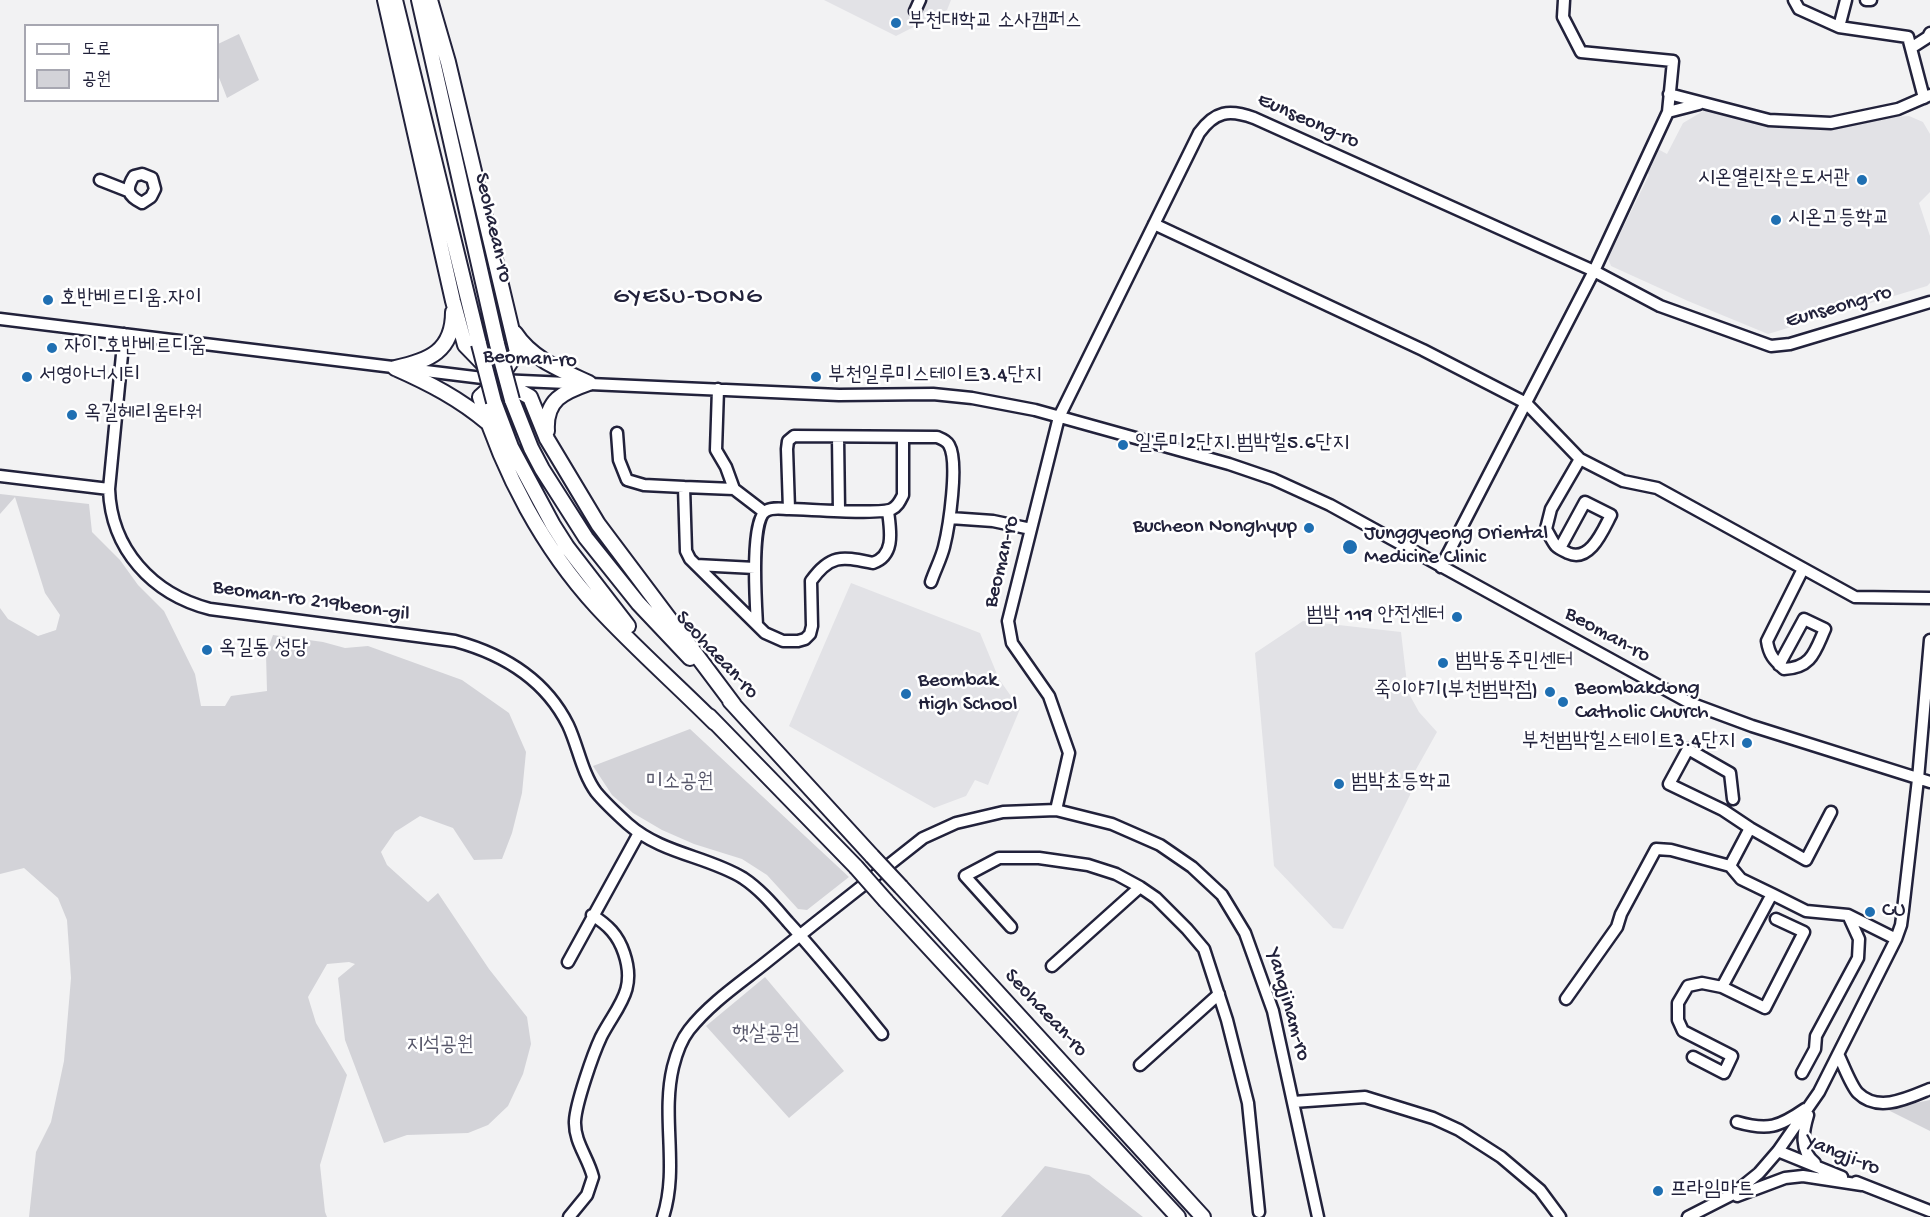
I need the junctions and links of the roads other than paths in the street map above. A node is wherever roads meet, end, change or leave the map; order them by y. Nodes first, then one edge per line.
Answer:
1 (385, 0) edge
2 (395, 0) edge
3 (419, 0) edge
4 (430, 0) edge
5 (920, 0) edge
6 (1564, 0) edge
7 (1794, 0) edge
8 (1846, 0) edge
9 (1866, 0) edge
10 (1871, 0) edge
11 (915, 11) dead end
12 (1839, 27) junction
13 (1930, 33) edge
14 (1911, 48) junction
15 (1669, 94) junction
16 (1927, 97) edge
17 (1702, 103) junction
18 (1668, 112) junction
19 (100, 180) dead end
20 (128, 191) dead end
21 (1154, 224) junction
22 (1594, 272) junction
23 (453, 301) junction
24 (1930, 302) edge
25 (0, 319) edge
26 (511, 328) junction
27 (124, 334) junction
28 (395, 368) junction
29 (499, 380) junction
30 (589, 383) junction
31 (718, 389) junction
32 (1526, 403) junction
33 (1059, 417) junction
34 (488, 424) junction
35 (617, 433) dead end
36 (838, 437) junction
37 (903, 437) junction
38 (547, 439) junction
39 (1580, 459) junction
40 (0, 476) edge
41 (684, 487) junction
42 (109, 489) junction
43 (734, 489) junction
44 (789, 509) junction
45 (840, 510) junction
46 (888, 511) junction
47 (764, 512) junction
48 (950, 518) junction
49 (1030, 529) junction
50 (1560, 548) junction
51 (696, 565) junction
52 (1441, 567) junction
53 (755, 568) junction
54 (1803, 569) junction
55 (931, 582) dead end
56 (1930, 598) edge
57 (757, 626) junction
58 (1930, 640) edge
59 (1779, 665) junction
60 (734, 705) junction
61 (715, 723) junction
62 (1918, 779) junction
63 (1930, 782) edge
64 (1733, 799) dead end
65 (1056, 810) junction
66 (1831, 812) dead end
67 (1750, 828) junction
68 (639, 832) junction
69 (1730, 866) junction
70 (1140, 887) junction
71 (1772, 894) junction
72 (592, 915) junction
73 (1848, 915) junction
74 (1776, 919) dead end
75 (1011, 927) dead end
76 (800, 935) junction
77 (1896, 939) junction
78 (568, 962) dead end
79 (1052, 966) dead end
80 (1722, 987) junction
81 (1219, 993) junction
82 (1566, 999) dead end
83 (882, 1034) dead end
84 (1838, 1054) junction
85 (1693, 1057) dead end
86 (1140, 1065) dead end
87 (1802, 1073) dead end
88 (1930, 1089) edge
89 (1293, 1102) junction
90 (1810, 1106) junction
91 (1737, 1122) dead end
92 (1778, 1151) junction
93 (1822, 1169) junction
94 (1862, 1185) junction
95 (1703, 1209) junction
96 (1259, 1212) dead end
97 (1924, 1213) edge
98 (570, 1217) edge
99 (663, 1217) edge
100 (1178, 1217) edge
101 (1203, 1217) edge
102 (1318, 1217) edge
103 (1560, 1217) edge
104 (1688, 1217) edge

1 - 23 main road
2 - 61 main road, Seohaean-ro, bridge
3 - 60 main road, Seohaean-ro, bridge
4 - 26 main road
5 - 11 street
6 - 15 street
7 - 12 street
8 - 12 street
9 - 10 street
12 - 14 street
13 - 14 street
14 - 16 street
15 - 17 street
15 - 18 street
16 - 17 street
17 - 18 street
18 - 22 street
19 - 20 street
21 - 22 street, Eunseong-ro
21 - 32 street
21 - 33 street, Eunseong-ro
22 - 24 street, Eunseong-ro
22 - 32 street
23 - 28 main road
23 - 29 main road
25 - 27 street, Beoman-ro
26 - 29 main road
26 - 30 main road
27 - 28 street, Beoman-ro
27 - 42 street, Beoman-ro 219beon-gil
28 - 29 street, Beoman-ro
28 - 34 main road
29 - 30 street, Beoman-ro
29 - 34 main road
29 - 38 main road
30 - 31 street, Beoman-ro
30 - 38 main road
31 - 33 street, Beoman-ro
31 - 43 street
32 - 39 street
32 - 52 street
33 - 49 street, Beoman-ro
33 - 52 street, Beoman-ro
34 - 61 main road
35 - 41 street
36 - 37 street
36 - 44 street
36 - 45 street
37 - 46 street
37 - 48 street
38 - 60 main road
39 - 50 street
39 - 54 street
40 - 42 street
41 - 43 street
41 - 51 street
42 - 68 street, Beoman-ro 219beon-gil
43 - 47 street
44 - 45 street
44 - 47 street
45 - 46 street
46 - 57 street
47 - 53 street
48 - 49 street
48 - 55 street
49 - 65 street, Beoman-ro
50 - 50 street
51 - 53 street
51 - 57 street
52 - 62 street, Beoman-ro
53 - 57 street
54 - 56 street
54 - 59 street
58 - 62 street
59 - 59 street
60 - 101 main road, Seohaean-ro, bridge
61 - 100 main road, Seohaean-ro, bridge
62 - 63 street, Beoman-ro
62 - 77 street
64 - 67 street
65 - 76 street, Yangjinam-ro
65 - 89 street, Yangjinam-ro
66 - 67 street
67 - 69 street
68 - 72 street
68 - 76 street, Beoman-ro 219beon-gil
69 - 71 street
69 - 82 street
70 - 75 street
70 - 79 street
70 - 81 street
71 - 73 street
71 - 80 street
72 - 78 street
72 - 98 street
73 - 77 street
73 - 87 street
74 - 80 street
76 - 83 street, Beoman-ro 219beon-gil
76 - 99 street, Yangjinam-ro
77 - 84 street
80 - 85 street
81 - 86 street
81 - 96 street
84 - 88 street
84 - 90 street
89 - 102 street, Yangjinam-ro
89 - 103 street
90 - 91 street
90 - 92 street
90 - 93 street
92 - 93 street, Yangji-ro
92 - 95 street, Yangji-ro
93 - 94 street, Yangji-ro
94 - 95 street
94 - 97 street, Yangji-ro
95 - 104 street, Yangji-ro

